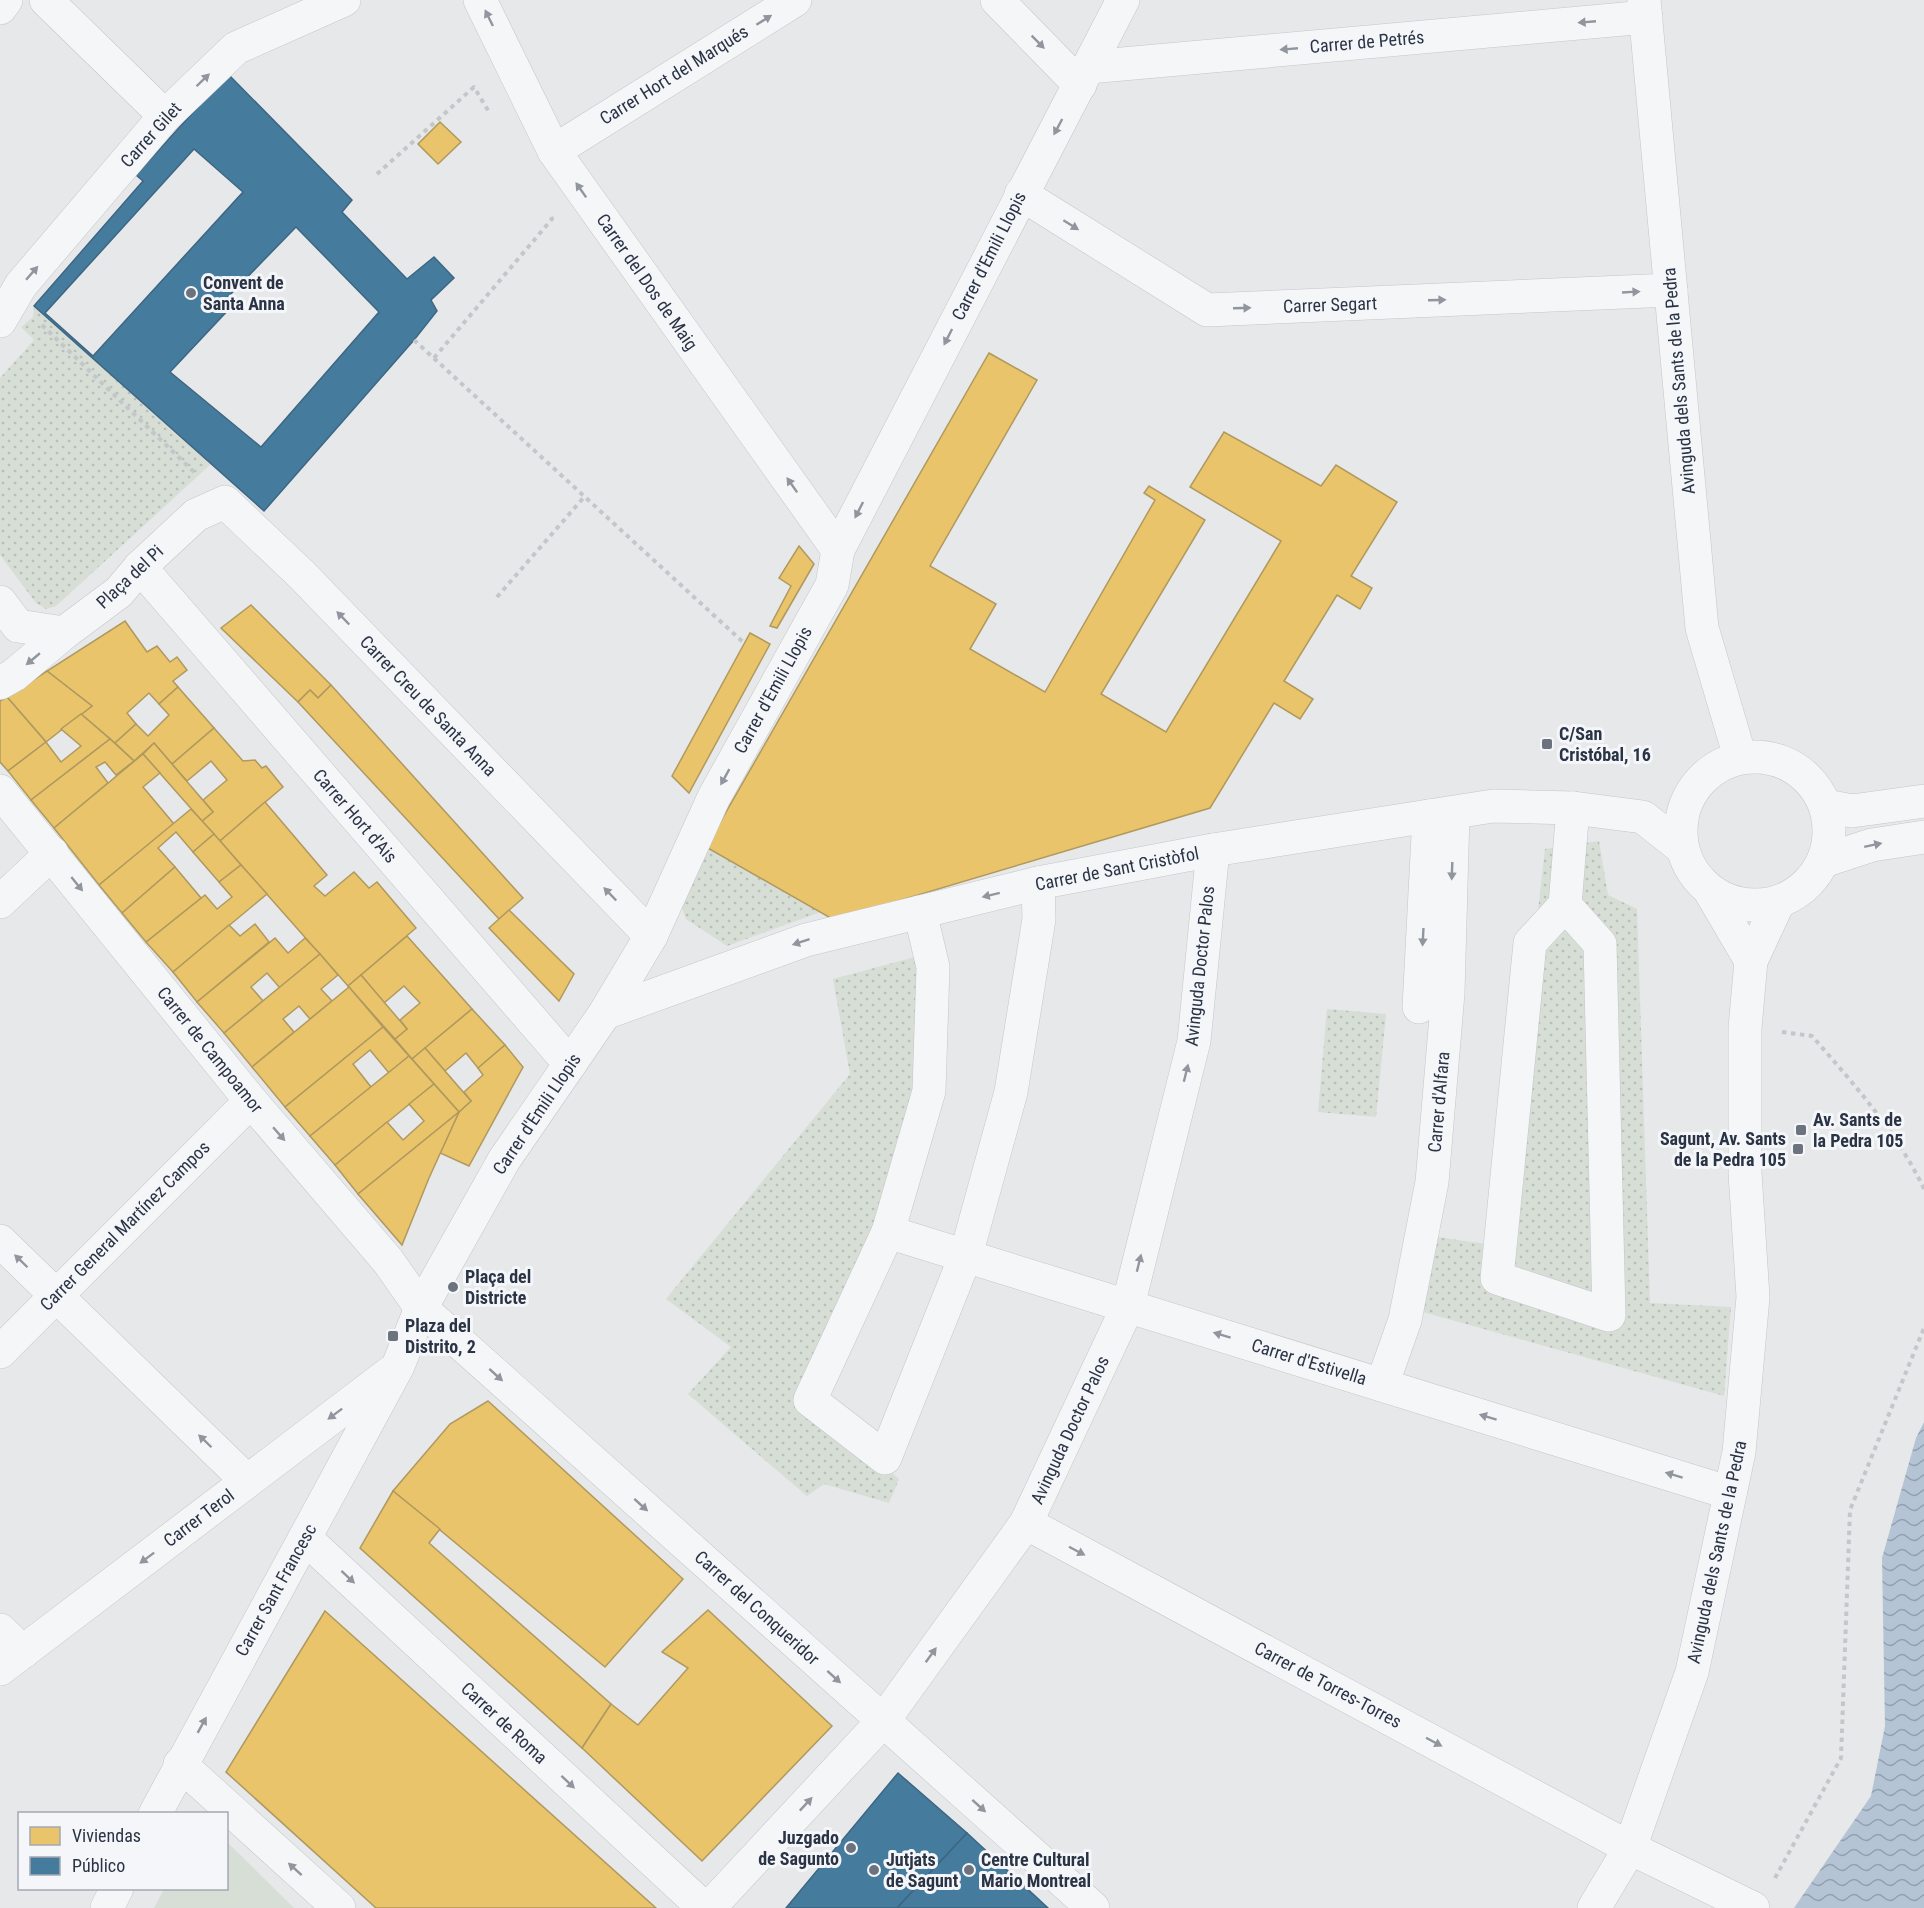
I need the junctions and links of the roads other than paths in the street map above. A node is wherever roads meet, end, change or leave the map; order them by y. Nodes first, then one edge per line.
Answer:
1 (6, 0) edge
2 (46, 0) edge
3 (344, 0) edge
4 (480, 0) edge
5 (795, 0) edge
6 (997, 0) edge
7 (1123, 0) edge
8 (0, 8) edge
9 (1645, 8) edge
10 (1085, 76) junction
11 (165, 116) junction
12 (554, 151) junction
13 (1021, 194) junction
14 (1671, 290) junction
15 (2, 314) edge
16 (210, 508) joint
17 (838, 550) junction
18 (140, 567) junction
19 (0, 602) edge
20 (64, 633) junction
21 (0, 683) edge
22 (1740, 757) junction
23 (1701, 781) junction
24 (0, 791) edge
25 (1924, 801) edge
26 (1826, 806) junction
27 (1573, 808) junction
28 (1441, 814) junction
29 (1643, 817) junction
30 (1924, 837) edge
31 (1682, 848) junction
32 (1213, 850) junction
33 (52, 852) junction
34 (1823, 861) junction
35 (1038, 884) junction
36 (1710, 891) junction
37 (0, 902) edge
38 (1778, 903) junction
39 (1564, 905) junction
40 (920, 912) junction
41 (651, 936) junction
42 (1751, 961) junction
43 (1419, 1006) dead end
44 (605, 1013) junction
45 (570, 1064) junction
46 (251, 1101) junction
47 (1414, 1177) dead end
48 (888, 1232) junction
49 (0, 1241) edge
50 (966, 1256) junction
51 (56, 1295) junction
52 (1128, 1306) junction
53 (421, 1308) junction
54 (0, 1352) edge
55 (399, 1366) junction
56 (1372, 1381) junction
57 (247, 1481) junction
58 (1730, 1493) junction
59 (1026, 1523) junction
60 (305, 1538) junction
61 (8, 1650) edge
62 (883, 1721) junction
63 (180, 1764) junction
64 (156, 1812) edge
65 (1630, 1848) junction
66 (116, 1890) edge
67 (1761, 1898) edge
68 (107, 1908) edge
69 (339, 1908) edge
70 (704, 1908) edge
71 (709, 1908) edge
72 (1093, 1908) edge
73 (1594, 1908) edge

1 - 8 street
2 - 11 street
11 -> 3 street, Carrer Gilet
12 -> 4 street, Carrer del Dos de Maig
12 -> 5 street, Carrer Hort del Marqués
6 -> 10 street
7 - 10 street, Carrer d'Emili Llopis
9 -> 10 street, Carrer de Petrés
9 - 14 street, Avinguda dels Sants de la Pedra
10 -> 13 street, Carrer d'Emili Llopis
15 -> 11 street, Carrer Gilet
17 -> 12 street, Carrer del Dos de Maig
13 -> 14 street, Carrer Segart
13 -> 17 street, Carrer d'Emili Llopis
14 - 22 street, Avinguda dels Sants de la Pedra
16 - 18 street, Plaça del Pi
41 -> 16 street, Carrer Creu de Santa Anna
17 -> 41 street, Carrer d'Emili Llopis
18 - 20 street, Plaça del Pi
18 - 45 street, Carrer Hort d'Ais
19 - 20 street
20 -> 21 street, Plaça del Pi
22 - 23 street
22 - 26 street
23 - 29 street
23 - 31 street
24 - 33 street, Carrer de Campoamor
25 - 26 street
26 - 34 street
27 - 28 street, Carrer de Sant Cristòfol
27 - 29 street, Carrer de Sant Cristòfol
27 - 39 street
28 - 32 street, Carrer de Sant Cristòfol
28 -> 43 street
28 -> 56 street, Carrer d'Alfara
29 - 31 street
34 -> 30 street
31 - 36 street
32 - 35 street, Carrer de Sant Cristòfol
52 -> 32 street, Avinguda Doctor Palos
33 - 37 street
33 -> 46 street, Carrer de Campoamor
34 - 38 street
35 -> 40 street, Carrer de Sant Cristòfol
35 - 50 street
36 - 38 street
36 - 42 street
38 - 42 street, Avinguda dels Sants de la Pedra
39 - 39 street
40 -> 44 street, Carrer de Sant Cristòfol
40 - 48 street
41 - 44 street, Carrer d'Emili Llopis
42 - 58 street, Avinguda dels Sants de la Pedra
44 - 45 street, Carrer d'Emili Llopis
45 - 53 street, Carrer d'Emili Llopis
46 - 51 street, Carrer General Martínez Campos
46 -> 53 street, Carrer de Campoamor
47 - 56 street
48 - 50 street, Carrer d'Estivella
48 - 50 street
51 -> 49 street
50 - 52 street, Carrer d'Estivella
51 - 54 street, Carrer General Martínez Campos
57 -> 51 street
56 -> 52 street, Carrer d'Estivella
52 - 59 street, Avinguda Doctor Palos
53 - 55 street, Carrer d'Emili Llopis
53 -> 62 street, Carrer del Conqueridor
55 -> 57 street, Carrer Terol
55 - 60 street, Carrer Sant Francesc
58 -> 56 street, Carrer d'Estivella
57 -> 61 street, Carrer Terol
58 - 65 street, Avinguda dels Sants de la Pedra
62 -> 59 street, Avinguda Doctor Palos
59 -> 65 street, Carrer de Torres-Torres
63 -> 60 street, Carrer Sant Francesc
60 -> 70 street, Carrer de Roma
71 -> 62 street, Avinguda Doctor Palos
62 -> 72 street, Carrer del Conqueridor
63 - 64 street, Carrer Sant Francesc
69 -> 63 street
65 - 67 street, Carrer de Torres-Torres
65 - 73 street, Avinguda dels Sants de la Pedra
66 - 68 street

